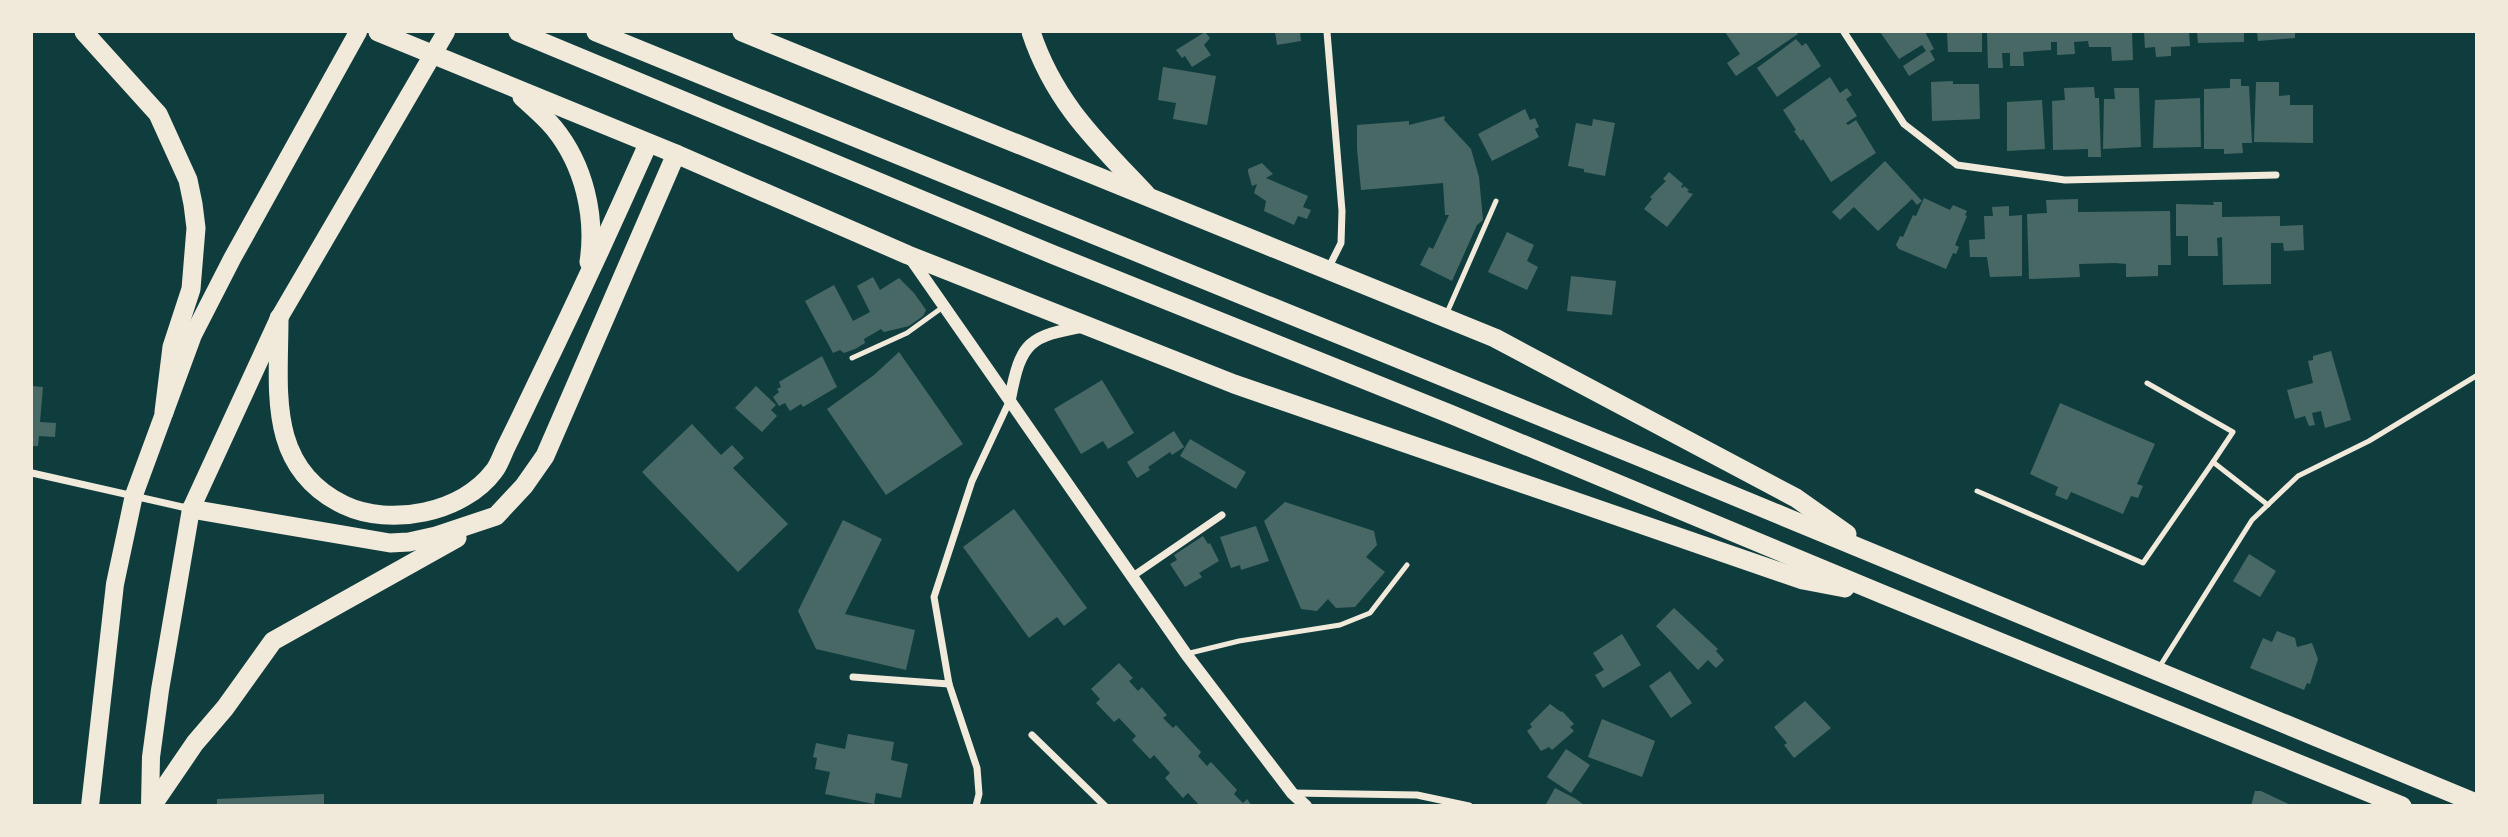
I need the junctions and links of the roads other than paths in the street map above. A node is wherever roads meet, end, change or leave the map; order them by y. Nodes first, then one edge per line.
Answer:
1 (84, 32) edge
2 (358, 32) edge
3 (378, 32) edge
4 (446, 32) edge
5 (518, 32) edge
6 (596, 32) edge
7 (742, 32) edge
8 (1031, 32) edge
9 (1326, 32) edge
10 (1844, 32) edge
11 (514, 89) junction
12 (648, 144) junction
13 (676, 155) junction
14 (2276, 175) dead end
15 (1152, 200) junction
16 (1496, 201) dead end
17 (908, 255) junction
18 (1328, 270) junction
19 (585, 285) junction
20 (945, 305) junction
21 (279, 318) junction
22 (1445, 318) junction
23 (1086, 326) junction
24 (852, 358) dead end
25 (2476, 376) edge
26 (2147, 383) dead end
27 (1010, 399) junction
28 (164, 412) junction
29 (2213, 462) junction
30 (32, 474) edge
31 (1977, 491) dead end
32 (134, 495) junction
33 (2268, 505) junction
34 (191, 509) junction
35 (1222, 515) dead end
36 (496, 516) junction
37 (1875, 554) junction
38 (1407, 565) dead end
39 (1133, 576) junction
40 (1882, 594) junction
41 (1186, 653) junction
42 (2156, 671) junction
43 (853, 677) dead end
44 (949, 684) junction
45 (1032, 735) dead end
46 (1292, 793) junction
47 (2476, 803) edge
48 (90, 806) edge
49 (151, 806) edge
50 (976, 806) edge
51 (1105, 806) edge
52 (1306, 806) edge
53 (1469, 806) edge
54 (2402, 806) edge

1 - 28 highway
2 - 28 main road
3 - 11 highway
4 - 21 main road
5 - 40 highway
6 - 37 highway
7 - 15 highway
8 - 15 highway
9 - 18 street
10 - 14 street
11 - 12 highway
11 - 19 highway
12 - 13 highway
12 - 19 highway
13 - 17 highway
13 - 36 highway
15 - 18 highway
16 - 22 lane
17 - 20 street
17 - 23 highway
18 - 22 highway
19 - 21 highway
20 - 24 lane
20 - 27 street
21 - 34 main road
22 - 37 highway
23 - 27 street
23 - 40 highway
25 - 33 lane
26 - 29 lane
27 - 39 street
27 - 44 street
28 - 32 main road
29 - 31 lane
29 - 33 lane
30 - 32 street
32 - 34 street
32 - 48 main road
33 - 42 lane
34 - 36 highway
34 - 49 main road
35 - 39 street
36 - 49 highway
37 - 42 highway
38 - 41 lane
39 - 41 street
40 - 54 highway
41 - 46 street
42 - 47 highway
43 - 44 street
44 - 50 street
45 - 51 street
46 - 52 street
46 - 53 street

